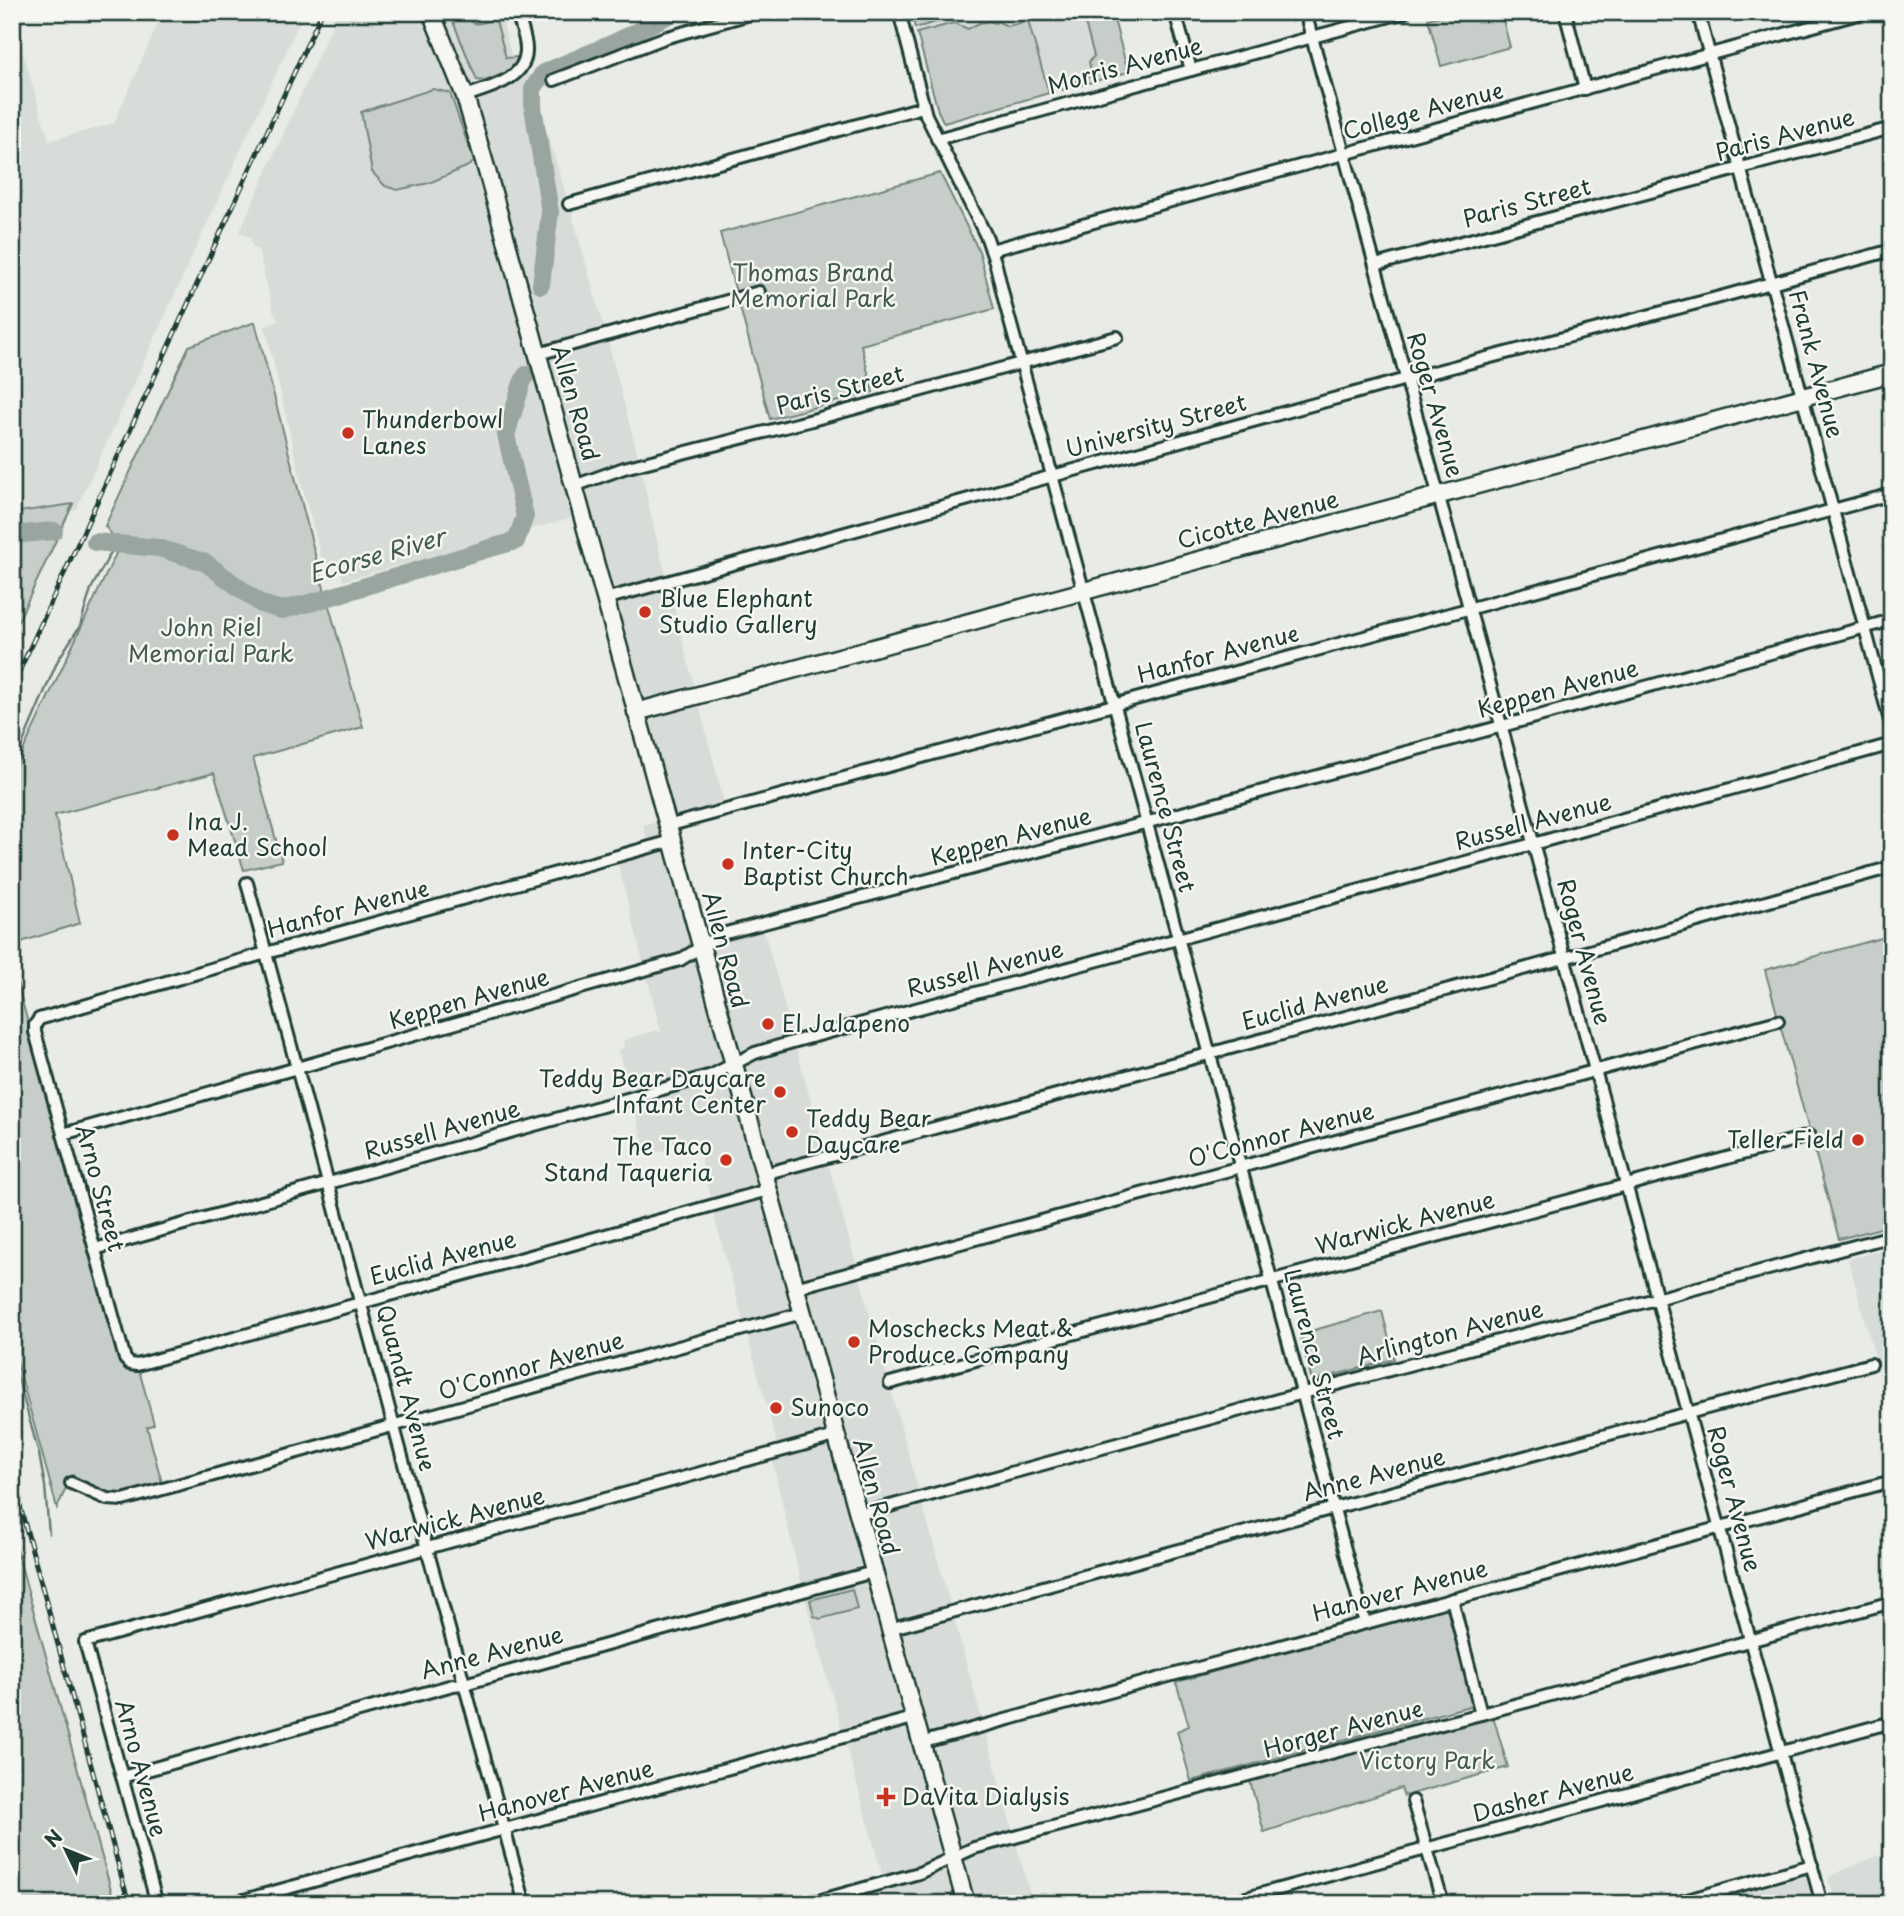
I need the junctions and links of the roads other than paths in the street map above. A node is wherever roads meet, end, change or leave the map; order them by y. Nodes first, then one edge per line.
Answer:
1 (431, 12) edge
2 (517, 12) edge
3 (757, 12) edge
4 (899, 12) edge
5 (1175, 12) edge
6 (1305, 12) edge
7 (1405, 12) edge
8 (1565, 12) edge
9 (1698, 12) edge
10 (1866, 12) edge
11 (1312, 39) junction
12 (1710, 55) junction
13 (1191, 70) junction
14 (554, 79) dead end
15 (1585, 89) junction
16 (465, 96) junction
17 (923, 107) junction
18 (1892, 128) edge
19 (937, 139) junction
20 (1344, 155) junction
21 (1740, 169) junction
22 (1689, 181) joint
23 (569, 204) dead end
24 (991, 250) junction
25 (1892, 250) edge
26 (1375, 265) junction
27 (1772, 282) junction
28 (759, 292) dead end
29 (1117, 337) dead end
30 (538, 354) junction
31 (1022, 364) junction
32 (1892, 373) edge
33 (1406, 379) junction
34 (1803, 396) junction
35 (1053, 476) junction
36 (574, 486) junction
37 (1892, 494) edge
38 (1439, 496) junction
39 (1832, 509) junction
40 (1084, 591) junction
41 (605, 599) junction
42 (1468, 608) junction
43 (1892, 620) edge
44 (1865, 628) junction
45 (1115, 705) junction
46 (636, 712) junction
47 (1501, 726) junction
48 (1892, 728) edge
49 (1892, 744) edge
50 (1147, 822) junction
51 (670, 834) junction
52 (1533, 844) junction
53 (1892, 867) edge
54 (247, 883) dead end
55 (1180, 939) junction
56 (701, 948) junction
57 (266, 953) junction
58 (1564, 958) junction
59 (37, 1021) joint
60 (1778, 1021) dead end
61 (1211, 1053) junction
62 (733, 1064) junction
63 (297, 1069) junction
64 (1595, 1072) junction
65 (64, 1134) junction
66 (1809, 1136) dead end
67 (1242, 1167) junction
68 (766, 1182) junction
69 (328, 1184) junction
70 (1626, 1185) junction
71 (1892, 1236) edge
72 (95, 1249) junction
73 (1273, 1280) junction
74 (795, 1288) junction
75 (1657, 1299) junction
76 (361, 1302) junction
77 (802, 1313) junction
78 (130, 1364) joint
79 (1871, 1364) dead end
80 (890, 1383) dead end
81 (1303, 1393) junction
82 (1689, 1413) junction
83 (394, 1425) junction
84 (835, 1436) junction
85 (1892, 1481) edge
86 (71, 1483) dead end
87 (1334, 1507) junction
88 (857, 1516) junction
89 (1720, 1527) junction
90 (427, 1549) junction
91 (873, 1572) junction
92 (1452, 1599) junction
93 (1892, 1602) edge
94 (1365, 1623) junction
95 (889, 1629) junction
96 (1751, 1641) junction
97 (85, 1643) joint
98 (464, 1684) junction
99 (1481, 1714) junction
100 (913, 1718) junction
101 (1892, 1722) edge
102 (920, 1743) junction
103 (1782, 1752) junction
104 (122, 1777) junction
105 (1413, 1801) dead end
106 (504, 1830) junction
107 (1427, 1848) junction
108 (954, 1858) junction
109 (1812, 1865) junction
110 (157, 1904) edge
111 (229, 1904) edge
112 (525, 1904) edge
113 (807, 1904) edge
114 (966, 1904) edge
115 (1224, 1904) edge
116 (1443, 1904) edge
117 (1673, 1904) edge
118 (1822, 1904) edge

1 - 16 main road, Allen Road
2 - 16 street
3 - 14 street
4 - 17 street, Laurence Street
5 - 13 street
6 - 11 street, Roger Avenue
7 - 11 street, Morris Avenue
8 - 15 street
9 - 12 street, Frank Avenue
10 - 12 street, College Avenue
11 - 13 street, Morris Avenue
11 - 20 street, Roger Avenue
12 - 15 street, College Avenue
12 - 21 street, Frank Avenue
13 - 19 street, Morris Avenue
15 - 20 street, College Avenue
16 - 30 main road, Allen Road
17 - 19 street, Laurence Street
17 - 23 street
18 - 21 street, Paris Avenue
19 - 24 street, Laurence Street
20 - 24 street, College Avenue
20 - 26 street, Roger Avenue
21 - 22 street, Paris Avenue
21 - 27 street, Frank Avenue
22 - 26 street, Paris Street
24 - 31 street, Laurence Street
25 - 27 street, University Street
26 - 33 street, Roger Avenue
27 - 33 street, University Street
27 - 34 street, Frank Avenue
28 - 30 street
29 - 31 street, Paris Street
30 - 36 main road, Allen Road
31 - 35 street, Laurence Street
31 - 36 street, Paris Street
32 - 34 main road, Cicotte Avenue
33 - 35 street, University Street
33 - 38 street, Roger Avenue
34 - 38 main road, Cicotte Avenue
34 - 39 street, Frank Avenue
35 - 40 street, Laurence Street
35 - 41 street, University Street
36 - 41 main road, Allen Road
37 - 39 street, Hanfor Avenue
38 - 40 main road, Cicotte Avenue
38 - 42 street, Roger Avenue
39 - 42 street, Hanfor Avenue
39 - 44 street, Frank Avenue
40 - 45 street, Laurence Street
40 - 46 main road, Cicotte Avenue
41 - 46 main road, Allen Road
42 - 45 street, Hanfor Avenue
42 - 47 street, Roger Avenue
43 - 44 street, Keppen Avenue
44 - 47 street, Keppen Avenue
44 - 48 street, Frank Avenue
45 - 50 street, Laurence Street
45 - 51 street, Hanfor Avenue
46 - 51 main road, Allen Road
47 - 50 street, Keppen Avenue
47 - 52 street, Roger Avenue
49 - 52 street, Russell Avenue
50 - 55 street, Laurence Street
50 - 56 street, Keppen Avenue
51 - 56 main road, Allen Road
51 - 57 street, Hanfor Avenue
52 - 55 street, Russell Avenue
52 - 58 street, Roger Avenue
53 - 58 street, Euclid Avenue
54 - 57 street, Quandt Avenue
55 - 61 street, Laurence Street
55 - 62 street, Russell Avenue
56 - 62 main road, Allen Road
56 - 63 street, Keppen Avenue
57 - 59 street, Hanfor Avenue
57 - 63 street, Quandt Avenue
58 - 61 street, Euclid Avenue
58 - 64 street, Roger Avenue
59 - 65 street, Arno Street
60 - 64 street, O'Connor Avenue
61 - 67 street, Laurence Street
61 - 68 street, Euclid Avenue
62 - 68 main road, Allen Road
62 - 69 street, Russell Avenue
63 - 65 street, Keppen Avenue
63 - 69 street, Quandt Avenue
64 - 67 street, O'Connor Avenue
64 - 70 street, Roger Avenue
65 - 72 street, Arno Street
66 - 70 street, Warwick Avenue
67 - 73 street, Laurence Street
67 - 74 street, O'Connor Avenue
68 - 74 main road, Allen Road
68 - 76 street, Euclid Avenue
69 - 72 street, Russell Avenue
69 - 76 street, Quandt Avenue
70 - 73 street, Warwick Avenue
70 - 75 street, Roger Avenue
71 - 75 street, Arlington Avenue
72 - 78 street, Arno Street
73 - 80 street, Warwick Avenue
73 - 81 street, Laurence Street
74 - 77 main road, Allen Road
75 - 81 street, Arlington Avenue
75 - 82 street, Roger Avenue
76 - 78 street, Euclid Avenue
76 - 83 street, Quandt Avenue
77 - 83 street, O'Connor Avenue
77 - 84 main road, Allen Road
79 - 82 street, Anne Avenue
81 - 87 street, Laurence Street
81 - 88 street, Arlington Avenue
82 - 87 street, Anne Avenue
82 - 89 street, Roger Avenue
83 - 86 street, O'Connor Avenue
83 - 90 street, Quandt Avenue
84 - 88 main road, Allen Road
84 - 90 street, Warwick Avenue
85 - 89 street, Hanover Avenue
87 - 94 street, Laurence Street
87 - 95 street, Anne Avenue
88 - 91 main road, Allen Road
89 - 92 street, Hanover Avenue
89 - 96 street, Roger Avenue
90 - 97 street, Warwick Avenue
90 - 98 street, Quandt Avenue
91 - 95 main road, Allen Road
91 - 98 street, Anne Avenue
92 - 94 street, Hanover Avenue
92 - 99 street
93 - 96 street, Horger Avenue
94 - 102 street, Hanover Avenue
95 - 100 main road, Allen Road
96 - 99 street, Horger Avenue
96 - 103 street, Roger Avenue
97 - 104 street, Arno Avenue
98 - 104 street, Anne Avenue
98 - 106 street, Quandt Avenue
99 - 108 street, Horger Avenue
100 - 102 main road, Allen Road
100 - 106 street, Hanover Avenue
101 - 103 street, Dasher Avenue
102 - 108 main road, Allen Road
103 - 107 street, Dasher Avenue
103 - 109 street, Roger Avenue
104 - 110 street, Arno Avenue
105 - 107 street
106 - 111 street, Hanover Avenue
106 - 112 street, Quandt Avenue
107 - 115 street, Dasher Avenue
107 - 116 street
108 - 113 street, Horger Avenue
108 - 114 main road, Allen Road
109 - 117 street
109 - 118 street, Roger Avenue

